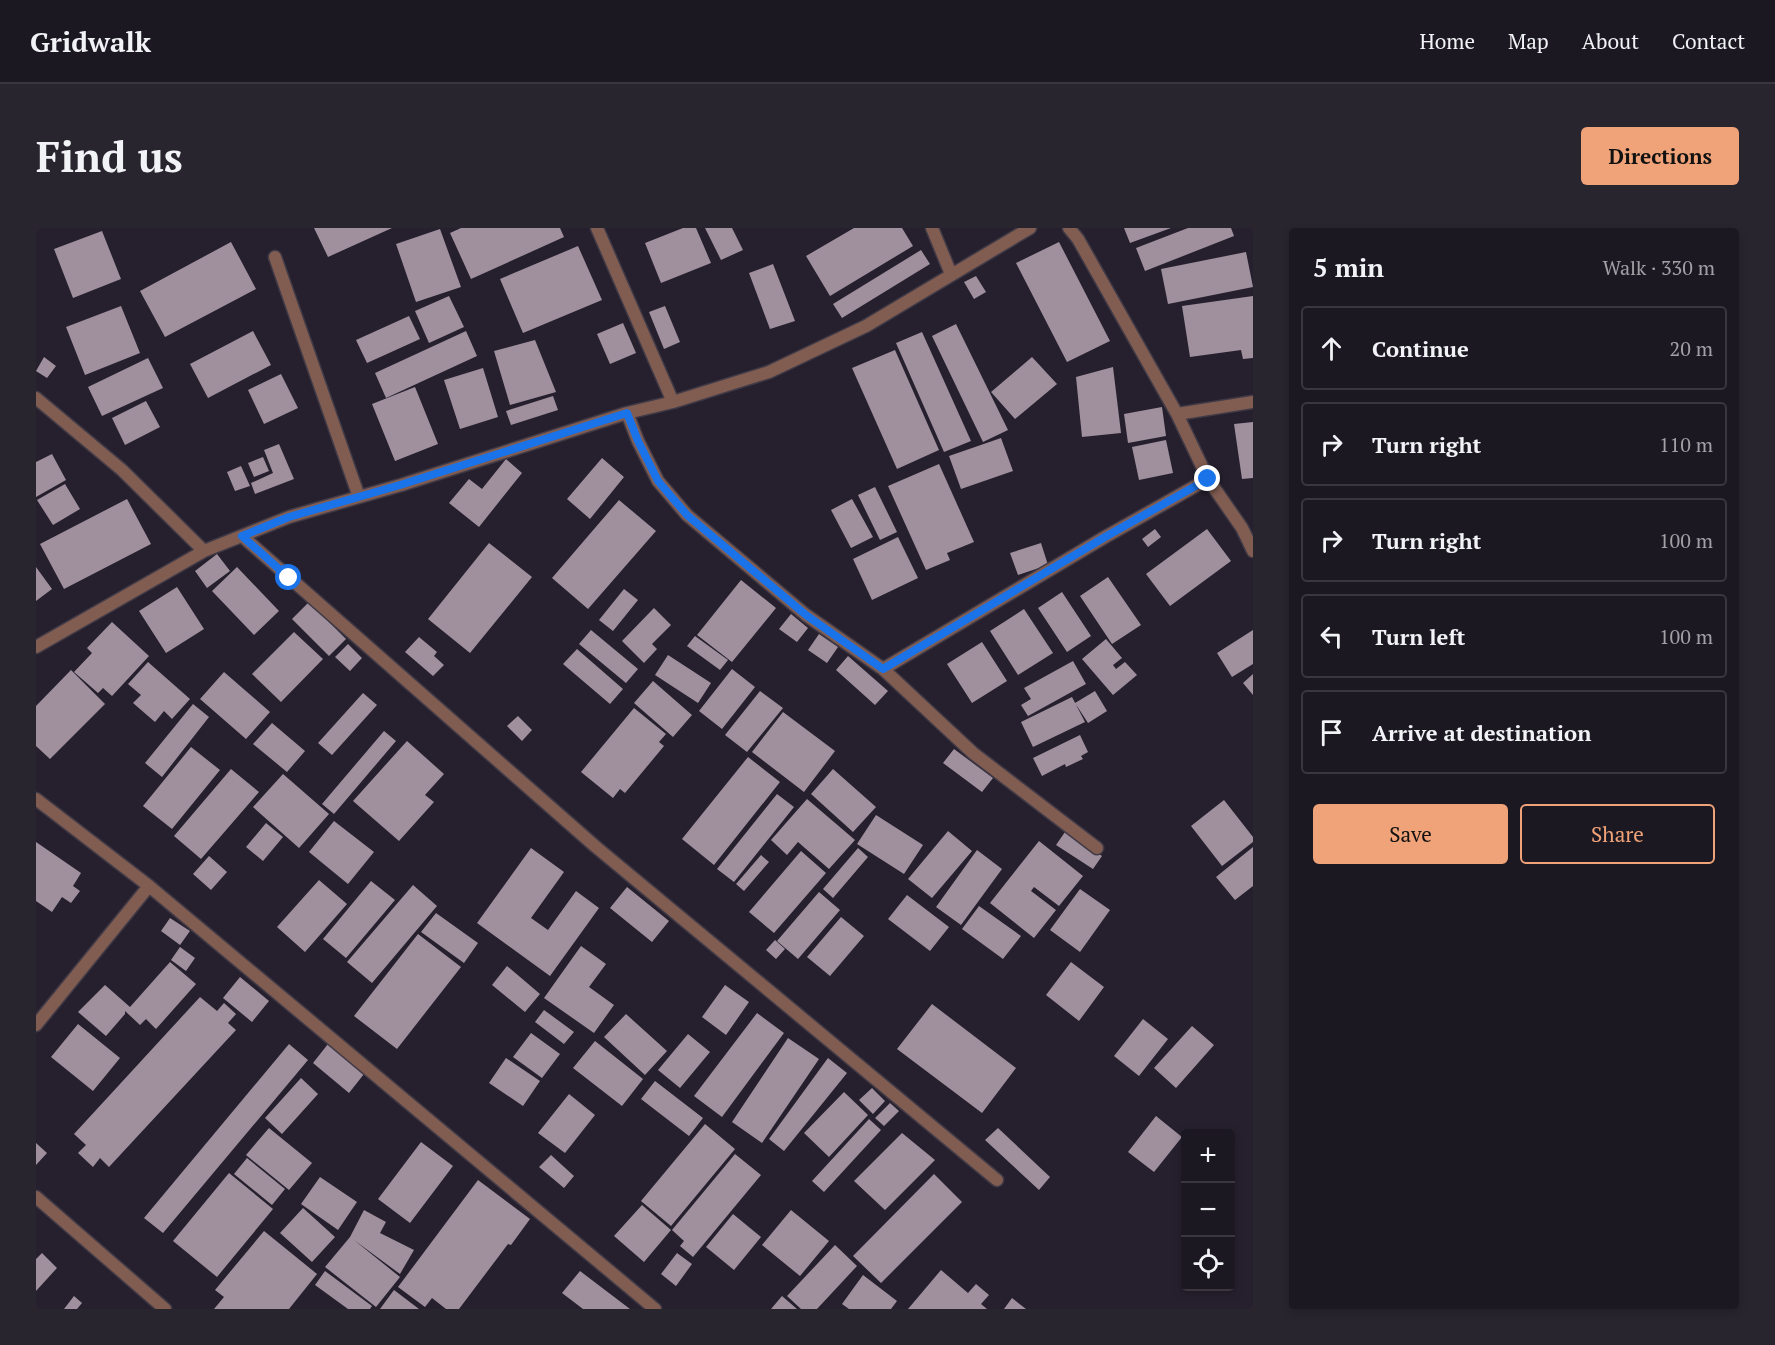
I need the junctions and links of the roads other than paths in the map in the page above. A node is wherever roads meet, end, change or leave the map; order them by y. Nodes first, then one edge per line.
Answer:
1 (597, 228) edge
2 (932, 228) edge
3 (1030, 228) edge
4 (1069, 228) edge
5 (275, 257) dead end
6 (951, 274) junction
7 (36, 398) edge
8 (673, 402) junction
9 (1253, 402) edge
10 (627, 413) junction
11 (1177, 414) junction
12 (1208, 479) junction
13 (359, 497) junction
14 (242, 536) junction
15 (204, 551) junction
16 (1253, 551) edge
17 (36, 647) edge
18 (883, 669) junction
19 (36, 800) edge
20 (1097, 848) dead end
21 (149, 886) junction
22 (36, 1025) edge
23 (997, 1180) dead end
24 (36, 1197) edge
25 (165, 1309) edge
26 (655, 1309) edge

1 - 8 street
2 - 6 street
3 - 6 street
4 - 11 street
5 - 13 street
6 - 8 street
7 - 15 street
8 - 10 street
9 - 11 street
10 - 13 street
10 - 18 street
11 - 12 street
12 - 16 street
12 - 18 street
13 - 14 street
14 - 15 street
14 - 23 street
15 - 17 street
18 - 20 street
19 - 21 street
21 - 22 street
21 - 26 street
24 - 25 street

